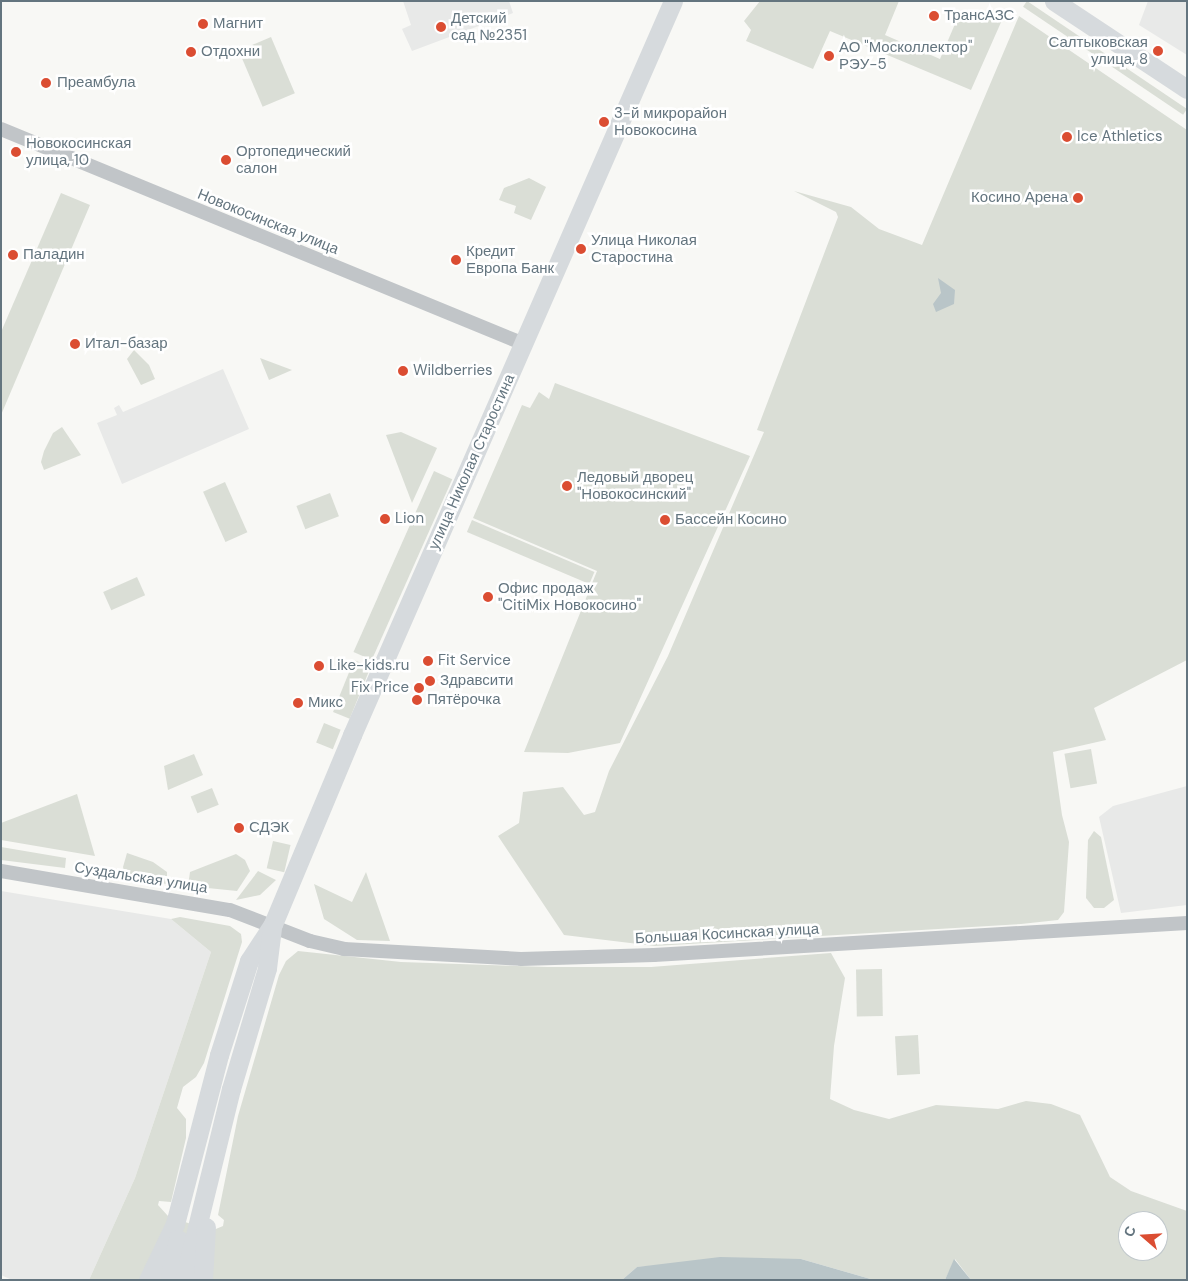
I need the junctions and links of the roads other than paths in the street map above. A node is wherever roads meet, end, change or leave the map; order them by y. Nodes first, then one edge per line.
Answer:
1 (673, 1) edge
2 (1054, 1) edge
3 (1187, 89) edge
4 (1, 129) edge
5 (524, 344) junction
6 (1, 871) edge
7 (1187, 923) edge
8 (273, 924) junction
9 (194, 1208) junction
10 (148, 1280) edge
11 (169, 1280) edge
12 (184, 1280) edge
13 (203, 1280) edge

1 - 5 main road, улица Николая Старостина
2 - 3 main road
4 - 5 street, Новокосинская улица
5 - 8 main road, улица Николая Старостина
6 - 8 street, Суздальская улица
7 - 8 street, Большая Косинская улица
8 - 9 main road
8 - 9 main road
9 - 10 main road
9 - 11 main road
9 - 12 main road
9 - 13 main road

